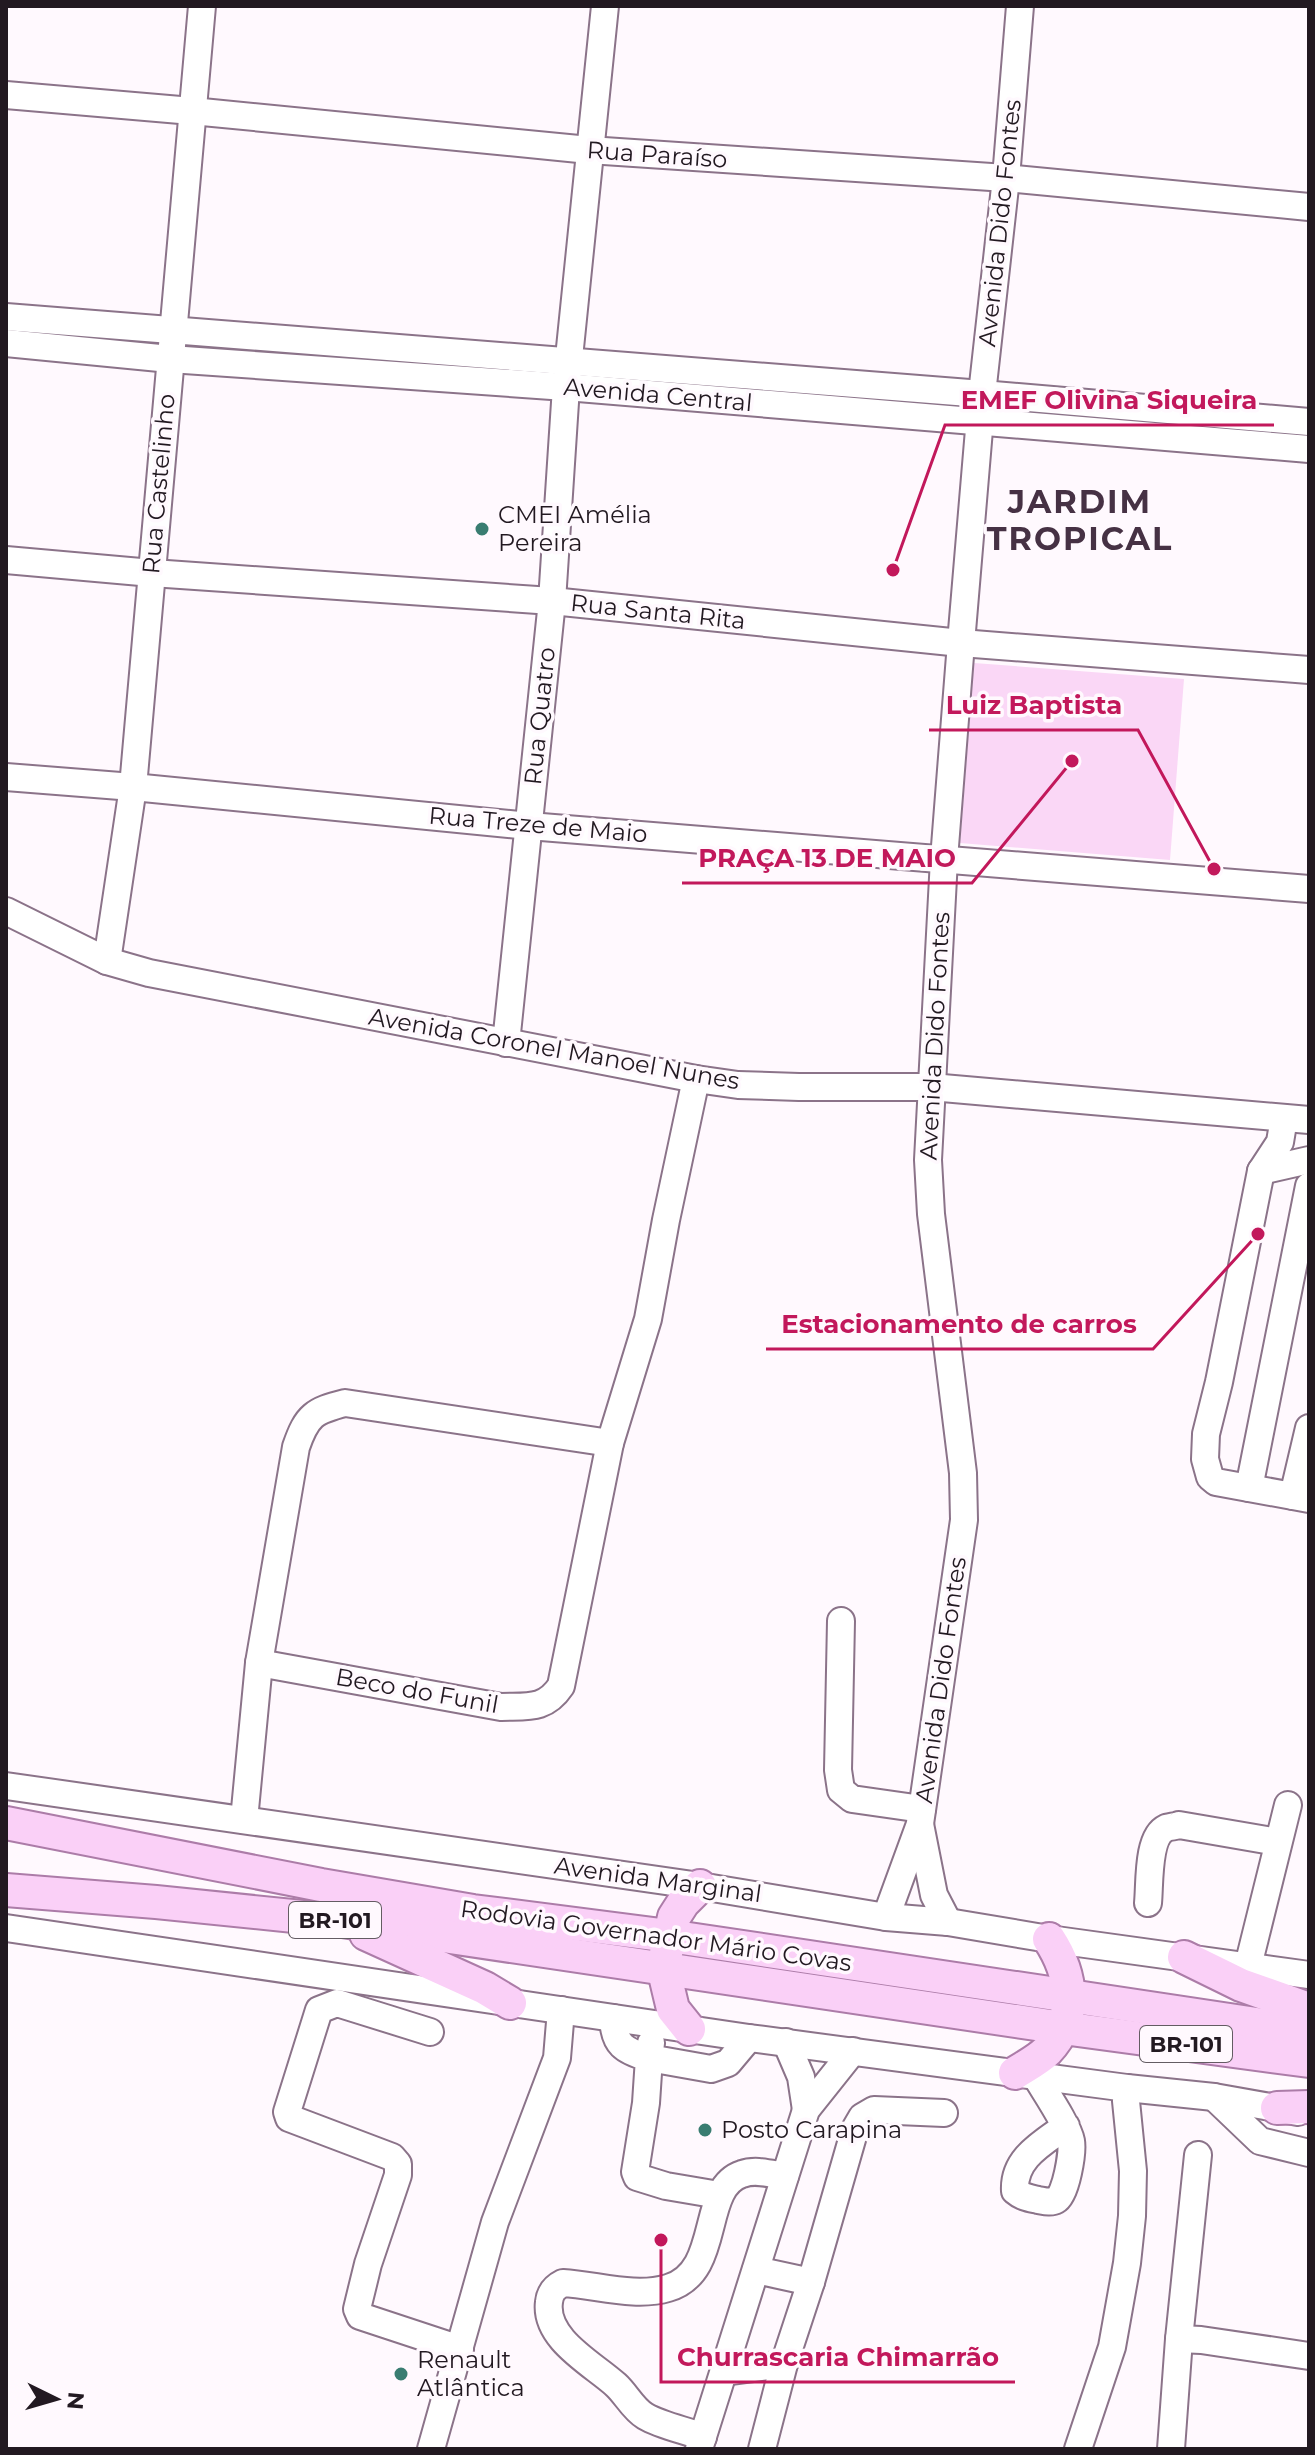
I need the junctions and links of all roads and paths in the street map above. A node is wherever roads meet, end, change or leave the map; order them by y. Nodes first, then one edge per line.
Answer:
1 (202, 6) edge
2 (605, 6) edge
3 (1020, 6) edge
4 (6, 95) edge
5 (192, 111) junction
6 (589, 150) junction
7 (1006, 178) junction
8 (1309, 207) edge
9 (6, 317) edge
10 (173, 331) junction
11 (6, 343) edge
12 (170, 359) junction
13 (568, 374) junction
14 (982, 394) junction
15 (980, 422) junction
16 (1309, 422) edge
17 (1309, 449) edge
18 (6, 560) edge
19 (152, 573) junction
20 (552, 601) junction
21 (961, 643) junction
22 (1309, 670) edge
23 (6, 777) edge
24 (133, 787) junction
25 (529, 826) junction
26 (944, 859) junction
27 (1309, 889) edge
28 (6, 911) edge
29 (107, 961) junction
30 (506, 1043) junction
31 (696, 1079) junction
32 (931, 1087) junction
33 (1296, 1119) edge
34 (1309, 1160) edge
35 (1261, 1171) junction
36 (1309, 1186) edge
37 (1309, 1428) edge
38 (610, 1443) junction
39 (1249, 1488) junction
40 (1301, 1497) edge
41 (841, 1621) dead end
42 (259, 1663) junction
43 (6, 1786) edge
44 (1288, 1805) dead end
45 (921, 1816) junction
46 (244, 1820) junction
47 (6, 1823) edge
48 (1278, 1842) junction
49 (700, 1886) junction
50 (6, 1890) edge
51 (1148, 1903) dead end
52 (886, 1917) junction
53 (342, 1921) junction
54 (948, 1922) junction
55 (6, 1928) edge
56 (669, 1936) junction
57 (1049, 1939) junction
58 (1184, 1957) junction
59 (1248, 1966) junction
60 (663, 1967) junction
61 (1309, 1975) edge
62 (510, 2003) junction
63 (1309, 2009) edge
64 (561, 2010) junction
65 (1066, 2012) junction
66 (613, 2018) junction
67 (653, 2023) junction
68 (689, 2029) junction
69 (430, 2032) dead end
70 (1309, 2032) edge
71 (749, 2038) junction
72 (786, 2042) junction
73 (853, 2051) junction
74 (649, 2058) junction
75 (1309, 2061) edge
76 (1025, 2074) junction
77 (1127, 2088) junction
78 (1214, 2097) junction
79 (1309, 2107) edge
80 (1277, 2108) junction
81 (806, 2110) junction
82 (944, 2113) dead end
83 (1309, 2114) edge
84 (1066, 2126) dead end
85 (1309, 2153) edge
86 (1198, 2155) dead end
87 (785, 2176) junction
88 (719, 2195) junction
89 (756, 2270) junction
90 (811, 2282) junction
91 (1179, 2339) junction
92 (460, 2349) junction
93 (1309, 2356) edge
94 (784, 2364) junction
95 (724, 2372) junction
96 (701, 2443) edge
97 (431, 2449) edge
98 (762, 2449) edge
99 (1078, 2449) edge
100 (1171, 2449) edge

1 - 5 street, Rua Castelinho
2 - 6 street, Rua Quatro
3 - 7 street, Avenida Dido Fontes
4 - 5 street, Rua Paraíso
5 - 6 street, Rua Paraíso
5 - 10 street, Rua Castelinho
6 - 7 street, Rua Paraíso
6 - 13 street, Rua Quatro
7 - 8 street, Rua Paraíso
7 - 14 street, Avenida Dido Fontes
9 - 10 street, Avenida Central
10 - 12 street, Rua Castelinho
10 - 13 street, Avenida Central
11 - 12 street, Avenida Central
12 - 13 street, Avenida Central
12 - 19 street, Rua Castelinho
13 - 14 street, Avenida Central
13 - 15 street, Avenida Central
13 - 20 street, Rua Quatro
14 - 15 street, Avenida Dido Fontes
14 - 16 street, Avenida Central
15 - 17 street, Avenida Central
15 - 21 street, Avenida Dido Fontes
18 - 19 street, Rua Santa Rita
19 - 20 street, Rua Santa Rita
19 - 24 street, Rua Castelinho
20 - 21 street, Rua Santa Rita
20 - 25 street, Rua Quatro
21 - 22 street, Rua Santa Rita
21 - 26 street, Avenida Dido Fontes
23 - 24 street, Rua Treze de Maio
24 - 25 street, Rua Treze de Maio
24 - 29 street, Rua Castelinho
25 - 26 street, Rua Treze de Maio
25 - 30 street, Rua Quatro
26 - 27 street, Rua Treze de Maio
26 - 32 street, Avenida Dido Fontes
28 - 29 street, Avenida Coronel Manoel Nunes
29 - 30 street, Avenida Coronel Manoel Nunes
30 - 31 street, Avenida Coronel Manoel Nunes
31 - 32 street, Avenida Coronel Manoel Nunes
31 - 38 street, Beco do Funil
32 - 33 street, Avenida Coronel Manoel Nunes
32 - 45 street, Avenida Dido Fontes
33 - 35 street
34 - 35 street
35 - 39 street
36 - 39 street
37 - 40 street
38 - 42 street
38 - 42 street, Beco do Funil
39 - 40 street
41 - 45 street
42 - 46 street
43 - 46 street, Avenida Marginal
44 - 48 street
45 - 52 street, Avenida Dido Fontes
45 - 54 street, Avenida Dido Fontes
46 - 49 street, Avenida Marginal
47 - 56 main road, Rodovia Governador Mário Covas / BR-101
48 - 51 street
48 - 59 street
49 - 52 street, Avenida Marginal
49 - 56 main road
50 - 53 main road, Rodovia Governador Mário Covas / BR-101
52 - 54 street, Avenida Marginal
53 - 60 main road, Rodovia Governador Mário Covas / BR-101
53 - 62 main road
54 - 57 street, Avenida Marginal
55 - 62 street
56 - 60 main road
56 - 65 main road, Rodovia Governador Mário Covas / BR-101
57 - 58 street, Avenida Marginal
57 - 65 main road
58 - 59 street, Avenida Marginal
58 - 63 main road
59 - 61 street, Avenida Marginal
60 - 65 main road, Rodovia Governador Mário Covas / BR-101
60 - 68 main road
62 - 64 street
64 - 66 street
64 - 92 street
65 - 70 main road, Rodovia Governador Mário Covas / BR-101
65 - 75 main road, Rodovia Governador Mário Covas / BR-101
65 - 76 main road
66 - 67 street
66 - 74 street
67 - 68 street
67 - 74 street
68 - 71 street
69 - 92 street
71 - 72 street
71 - 74 street
72 - 73 street
72 - 81 street
73 - 76 street
73 - 81 street
74 - 88 street
76 - 77 street
76 - 84 street
77 - 78 street
77 - 99 street
78 - 80 street
78 - 85 street
79 - 80 main road
80 - 83 street
81 - 87 street
82 - 90 street
86 - 91 street
87 - 88 street
87 - 89 street
88 - 96 street
89 - 90 street
89 - 95 street
90 - 94 street
91 - 93 street
91 - 100 street
92 - 97 street
94 - 95 street
94 - 98 street
95 - 96 street

